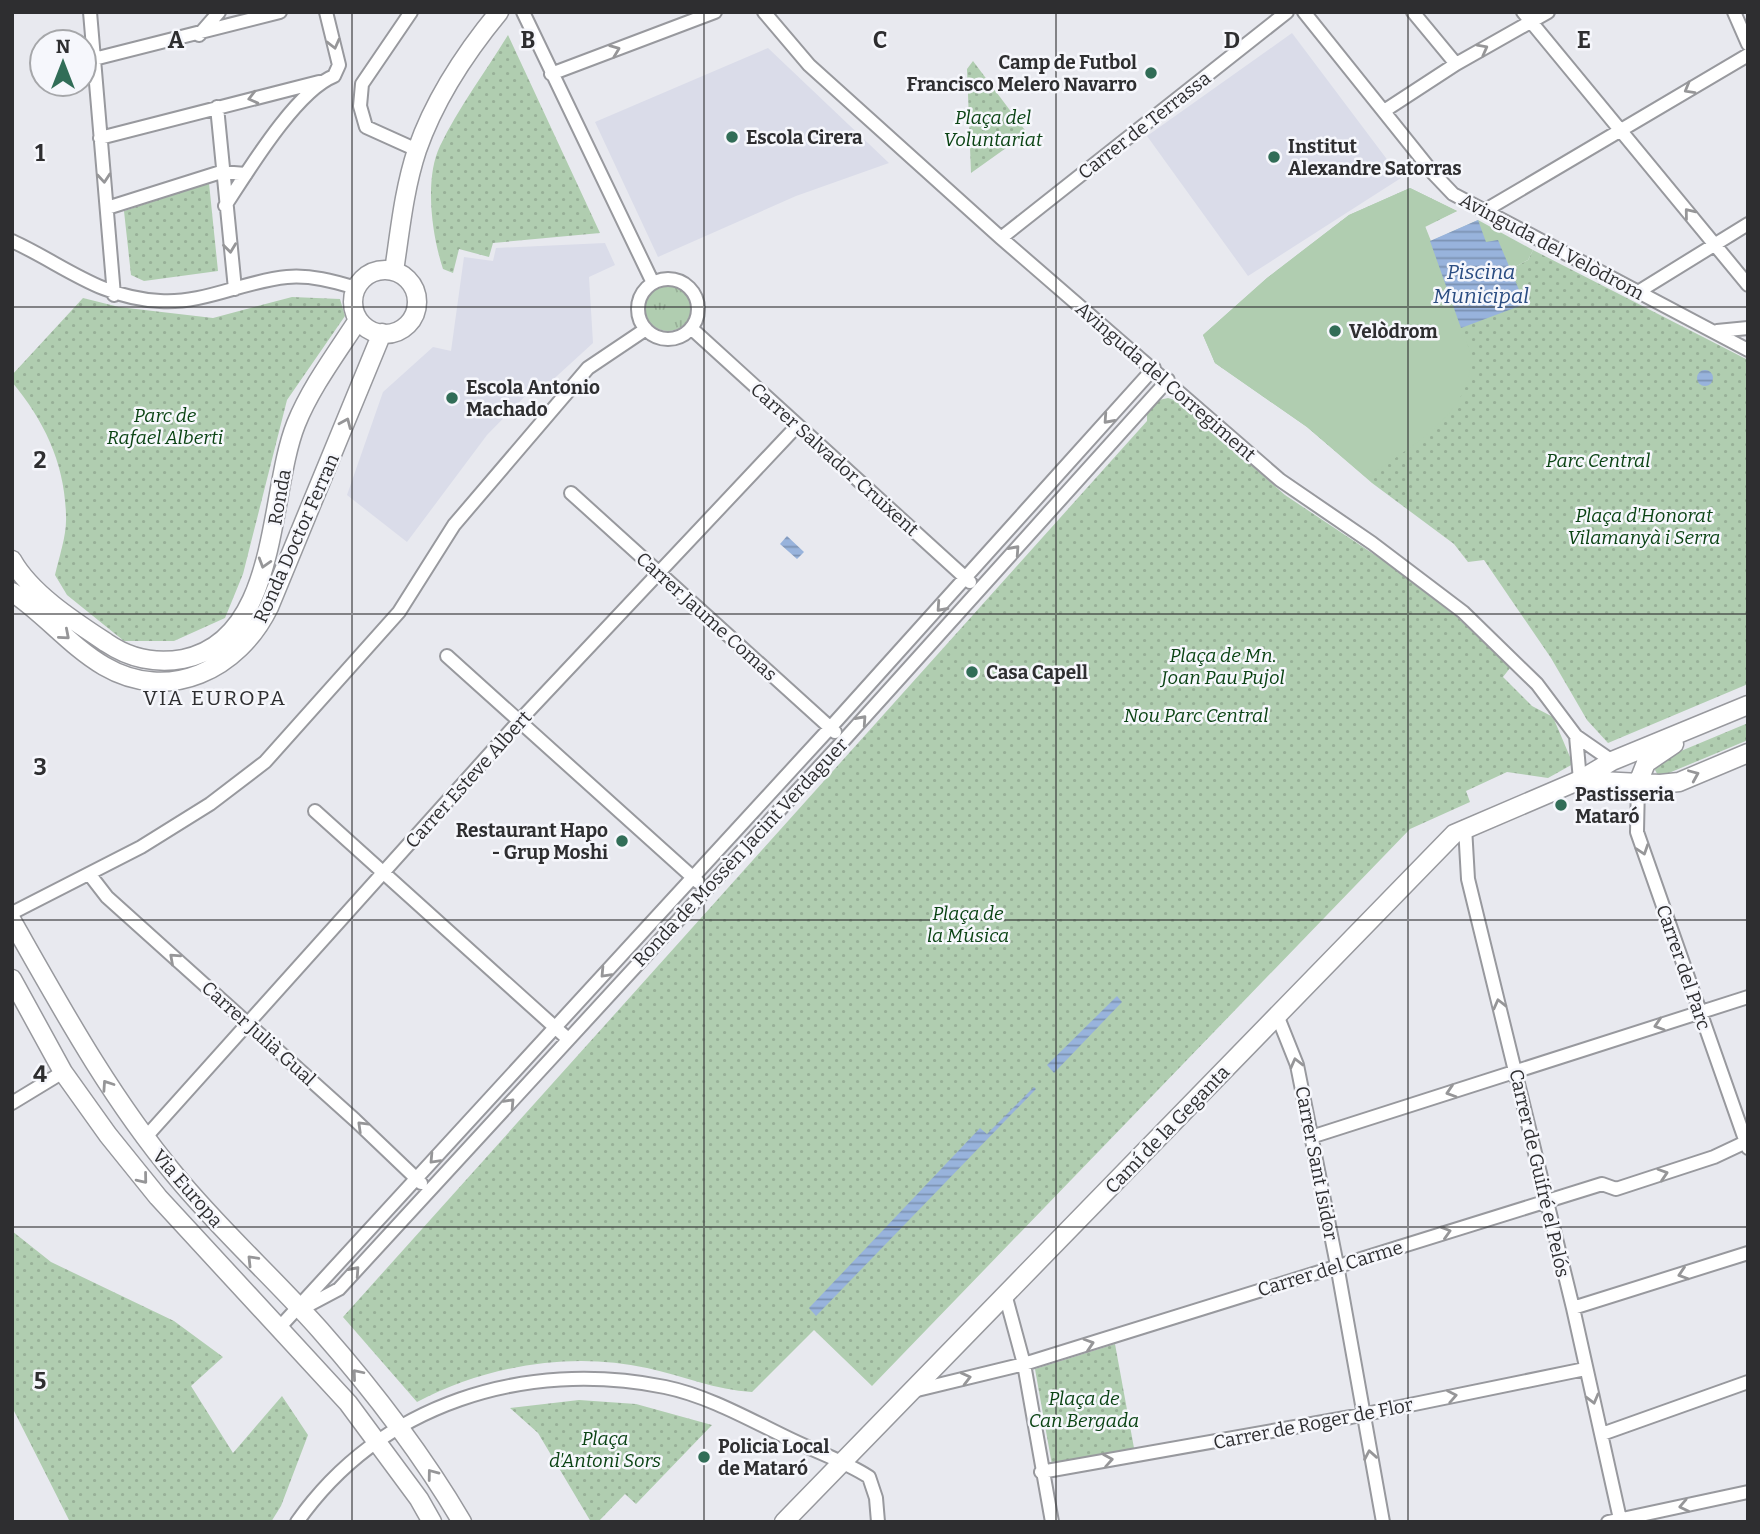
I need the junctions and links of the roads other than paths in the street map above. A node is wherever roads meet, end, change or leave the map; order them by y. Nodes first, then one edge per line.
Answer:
1 (219, 12) edge
2 (280, 12) edge
3 (326, 12) edge
4 (411, 12) edge
5 (499, 12) edge
6 (523, 12) edge
7 (715, 12) edge
8 (764, 12) edge
9 (1287, 12) edge
10 (1304, 12) edge
11 (1413, 12) edge
12 (1523, 12) edge
13 (1548, 12) edge
14 (1734, 12) edge
15 (1531, 23) junction
16 (198, 35) junction
17 (1748, 44) edge
18 (1748, 55) edge
19 (98, 58) edge
20 (1456, 64) junction
21 (551, 74) junction
22 (319, 82) junction
23 (97, 98) edge
24 (217, 107) junction
25 (1384, 111) junction
26 (1621, 129) junction
27 (100, 138) junction
28 (417, 150) junction
29 (221, 172) junction
30 (246, 174) junction
31 (225, 206) junction
32 (107, 208) junction
33 (1484, 211) junction
34 (1748, 224) edge
35 (1002, 238) junction
36 (12, 241) edge
37 (1714, 244) junction
38 (394, 271) junction
39 (653, 283) junction
40 (1748, 285) edge
41 (356, 288) junction
42 (235, 289) junction
43 (1638, 292) junction
44 (114, 295) junction
45 (359, 320) junction
46 (691, 328) junction
47 (1748, 328) edge
48 (646, 329) junction
49 (1716, 331) junction
50 (382, 333) junction
51 (1748, 350) edge
52 (1154, 368) junction
53 (1168, 380) junction
54 (797, 426) junction
55 (571, 493) dead end
56 (12, 560) edge
57 (658, 571) junction
58 (966, 578) junction
59 (979, 590) junction
60 (12, 592) edge
61 (447, 656) dead end
62 (1748, 705) edge
63 (1748, 718) edge
64 (521, 719) junction
65 (1711, 719) junction
66 (830, 728) junction
67 (1576, 736) junction
68 (844, 740) junction
69 (1748, 753) edge
70 (1658, 754) junction
71 (1612, 761) junction
72 (1580, 780) junction
73 (1638, 783) junction
74 (315, 811) dead end
75 (1465, 827) junction
76 (383, 873) junction
77 (90, 875) junction
78 (693, 878) junction
79 (706, 889) junction
80 (12, 913) edge
81 (12, 921) edge
82 (12, 979) edge
83 (1748, 997) edge
84 (1700, 1013) junction
85 (1277, 1015) junction
86 (249, 1024) junction
87 (555, 1027) junction
88 (568, 1040) junction
89 (1516, 1071) junction
90 (63, 1072) junction
91 (12, 1103) edge
92 (1311, 1137) junction
93 (145, 1138) junction
94 (1747, 1144) edge
95 (416, 1178) junction
96 (429, 1191) junction
97 (1545, 1202) junction
98 (1748, 1253) edge
99 (1337, 1265) junction
100 (1005, 1294) junction
101 (1573, 1308) junction
102 (300, 1309) junction
103 (279, 1328) junction
104 (1024, 1364) junction
105 (1585, 1368) junction
106 (1748, 1382) edge
107 (909, 1392) junction
108 (1363, 1415) junction
109 (399, 1428) junction
110 (1602, 1434) junction
111 (377, 1444) junction
112 (841, 1464) junction
113 (1041, 1472) junction
114 (1748, 1492) edge
115 (1614, 1520) edge
116 (297, 1522) edge
117 (432, 1522) edge
118 (462, 1522) edge
119 (784, 1522) edge
120 (878, 1522) edge
121 (1052, 1522) edge
122 (1383, 1522) edge

1 - 16 street
2 - 16 street
3 -> 22 street
4 - 28 street
5 - 28 street
6 - 21 street
21 -> 7 street
8 - 35 street, Avinguda del Corregiment
9 - 35 street, Carrer de Terrassa
10 - 25 street, Avinguda del Velòdrom
11 - 20 street
12 - 15 street
13 - 15 street
14 - 17 street
20 -> 15 street
15 - 26 street
16 - 19 street
18 -> 26 street
20 - 25 street
21 - 39 street
22 -> 24 street
22 - 30 street
23 - 27 street
24 - 27 street
24 - 29 street
25 - 33 street, Avinguda del Velòdrom
26 - 33 street
37 -> 26 street
27 -> 32 street
28 - 38 street
29 - 30 street
29 - 31 street
29 - 32 street
30 - 31 street
31 -> 42 street
32 - 44 street
33 - 43 street, Avinguda del Velòdrom
34 - 37 street
35 - 52 street, Avinguda del Corregiment
36 - 44 street
37 - 40 street
37 - 43 street
38 - 41 street
38 - 50 street
39 - 46 street
39 - 48 street
41 - 42 street
41 - 45 street
42 - 44 street
43 - 49 street, Avinguda del Velòdrom
45 - 50 street
45 -> 56 street, Ronda
46 - 48 street
46 - 54 street, Carrer Salvador Cruixent
47 - 49 street
48 - 77 street
49 - 51 street, Avinguda del Velòdrom
60 -> 50 street, Ronda Doctor Ferran
52 - 53 street, Avinguda del Corregiment
52 -> 58 street, Ronda de Mossèn Jacint Verdaguer
59 -> 53 street, Ronda de Mossèn Jacint Verdaguer
53 - 67 street, Avinguda del Corregiment
54 - 57 street, Carrer Esteve Albert
54 - 58 street, Carrer Salvador Cruixent
55 - 57 street, Carrer Jaume Comas
57 - 64 street, Carrer Esteve Albert
57 - 66 street, Carrer Jaume Comas
58 - 59 street, Carrer Salvador Cruixent
58 -> 66 street, Ronda de Mossèn Jacint Verdaguer
68 -> 59 street, Ronda de Mossèn Jacint Verdaguer
61 - 64 street
62 - 65 street
63 - 70 street
64 - 76 street, Carrer Esteve Albert
64 - 78 street
65 - 70 street
65 - 71 street, Camí de la Geganta
66 - 68 street, Carrer Jaume Comas
66 - 78 street, Ronda de Mossèn Jacint Verdaguer
67 - 71 street, Avinguda del Corregiment
67 - 72 street
68 - 79 street, Ronda de Mossèn Jacint Verdaguer
73 -> 69 street
70 - 73 street
71 - 72 street, Camí de la Geganta
72 - 73 street
72 - 75 street, Camí de la Geganta
73 -> 84 street, Carrer del Parc
74 - 76 street
75 - 85 street, Camí de la Geganta
89 -> 75 street, Carrer de Guifré el Pelós
76 - 86 street, Carrer Esteve Albert
76 - 87 street
77 - 80 street
86 -> 77 street, Carrer Julià Gual
78 - 79 street
78 -> 87 street, Ronda de Mossèn Jacint Verdaguer
79 - 88 street, Ronda de Mossèn Jacint Verdaguer
93 -> 81 street, Via Europa
82 - 90 street, Via Europa
83 - 84 street
84 -> 89 street
84 - 94 street, Carrer del Parc
92 -> 85 street, Carrer Sant Isidor
85 - 100 street, Camí de la Geganta
86 - 93 street, Carrer Esteve Albert
95 -> 86 street, Carrer Julià Gual
87 - 88 street
87 -> 95 street, Ronda de Mossèn Jacint Verdaguer
96 -> 88 street, Ronda de Mossèn Jacint Verdaguer
89 -> 92 street
89 - 97 street, Carrer de Guifré el Pelós
90 - 91 street
90 -> 103 street, Via Europa
92 - 99 street, Carrer Sant Isidor
102 -> 93 street, Via Europa
97 -> 94 street, Carrer del Carme
95 - 96 street, Carrer Julià Gual
95 - 102 street, Ronda de Mossèn Jacint Verdaguer
102 -> 96 street, Ronda de Mossèn Jacint Verdaguer
99 -> 97 street, Carrer del Carme
97 - 101 street, Carrer de Guifré el Pelós
98 -> 101 street
104 -> 99 street, Carrer del Carme
99 - 108 street, Carrer Sant Isidor
100 - 104 street
100 - 107 street, Camí de la Geganta
101 - 105 street, Carrer de Guifré el Pelós
102 - 103 street, Ronda de Mossèn Jacint Verdaguer
109 -> 102 street, Via Europa
103 - 111 street, Via Europa
107 -> 104 street, Carrer del Carme
104 - 113 street
108 -> 105 street, Carrer de Roger de Flor
105 -> 110 street, Carrer de Guifré el Pelós
106 - 110 street
107 - 112 street, Camí de la Geganta
113 -> 108 street, Carrer de Roger de Flor
122 -> 108 street, Carrer Sant Isidor
109 - 111 street
109 - 112 street
118 -> 109 street, Via Europa
110 - 115 street, Carrer de Guifré el Pelós
111 - 116 street
111 - 117 street, Via Europa
112 - 119 street, Camí de la Geganta
112 - 120 street
113 - 121 street
114 -> 115 street

